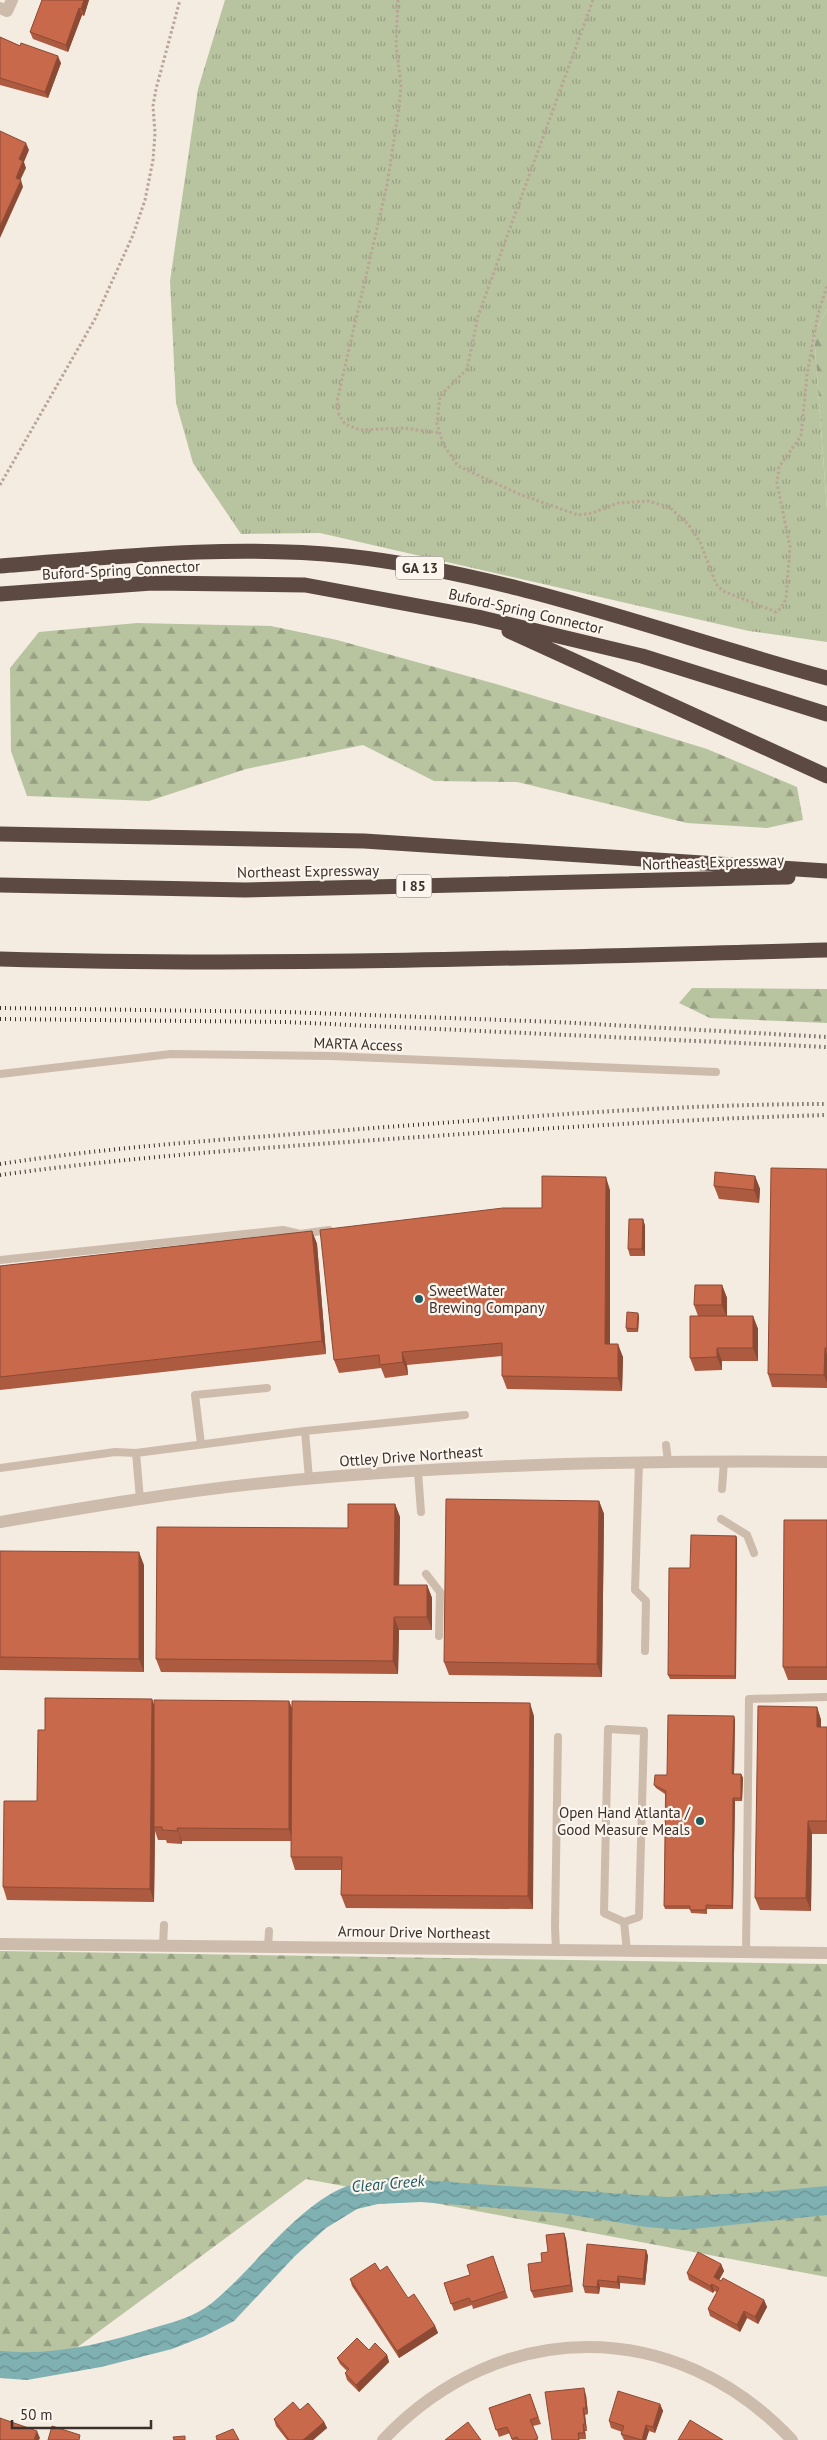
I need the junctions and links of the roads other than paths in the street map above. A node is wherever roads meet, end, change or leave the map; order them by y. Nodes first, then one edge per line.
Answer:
1 (12, 0) edge
2 (0, 8) edge
3 (0, 566) edge
4 (0, 594) edge
5 (478, 618) junction
6 (827, 678) edge
7 (827, 714) edge
8 (827, 776) edge
9 (0, 834) edge
10 (827, 871) edge
11 (827, 876) edge
12 (0, 885) edge
13 (827, 950) edge
14 (0, 959) edge
15 (716, 1072) dead end
16 (0, 1074) edge
17 (339, 1229) edge
18 (0, 1260) edge
19 (267, 1388) dead end
20 (465, 1415) dead end
21 (305, 1430) junction
22 (201, 1444) junction
23 (666, 1445) dead end
24 (136, 1453) junction
25 (668, 1461) junction
26 (724, 1461) junction
27 (640, 1462) junction
28 (827, 1462) edge
29 (0, 1468) edge
30 (418, 1472) junction
31 (309, 1479) junction
32 (722, 1489) dead end
33 (140, 1499) junction
34 (421, 1512) dead end
35 (721, 1519) dead end
36 (0, 1522) edge
37 (754, 1553) dead end
38 (426, 1574) dead end
39 (439, 1636) dead end
40 (645, 1651) dead end
41 (827, 1697) edge
42 (558, 1737) dead end
43 (624, 1922) junction
44 (164, 1925) dead end
45 (269, 1931) dead end
46 (0, 1944) edge
47 (163, 1945) junction
48 (268, 1947) junction
49 (556, 1950) junction
50 (627, 1951) junction
51 (746, 1952) junction
52 (827, 1953) edge
53 (383, 2440) edge
54 (792, 2440) edge

1 - 2 street
3 - 6 highway, Buford-Spring Connector / GA 13
4 - 5 highway, Buford-Spring Connector / GA 13
5 - 7 highway, Buford-Spring Connector / GA 13
5 - 8 highway
9 - 10 highway
11 - 12 highway, Northeast Expressway / I 85
13 - 14 highway
15 - 16 lane, MARTA Access
17 - 18 lane
19 - 22 lane
20 - 21 lane
21 - 22 lane
21 - 31 lane
22 - 24 lane
23 - 25 lane
24 - 29 lane
24 - 33 lane
25 - 26 street, Ottley Drive Northeast
25 - 27 street, Ottley Drive Northeast
26 - 28 street, Ottley Drive Northeast
26 - 32 lane
27 - 30 street, Ottley Drive Northeast
27 - 40 lane
30 - 31 street, Ottley Drive Northeast
30 - 34 lane
31 - 33 street, Ottley Drive Northeast
33 - 36 street, Ottley Drive Northeast
35 - 37 lane
38 - 39 lane
41 - 51 lane
42 - 49 lane
43 - 43 lane
43 - 50 lane
44 - 47 lane
45 - 48 lane
46 - 47 street, Armour Drive Northeast
47 - 48 street, Armour Drive Northeast
48 - 49 street, Armour Drive Northeast
49 - 50 street, Armour Drive Northeast
50 - 51 street, Armour Drive Northeast
51 - 52 street, Armour Drive Northeast
53 - 54 street

